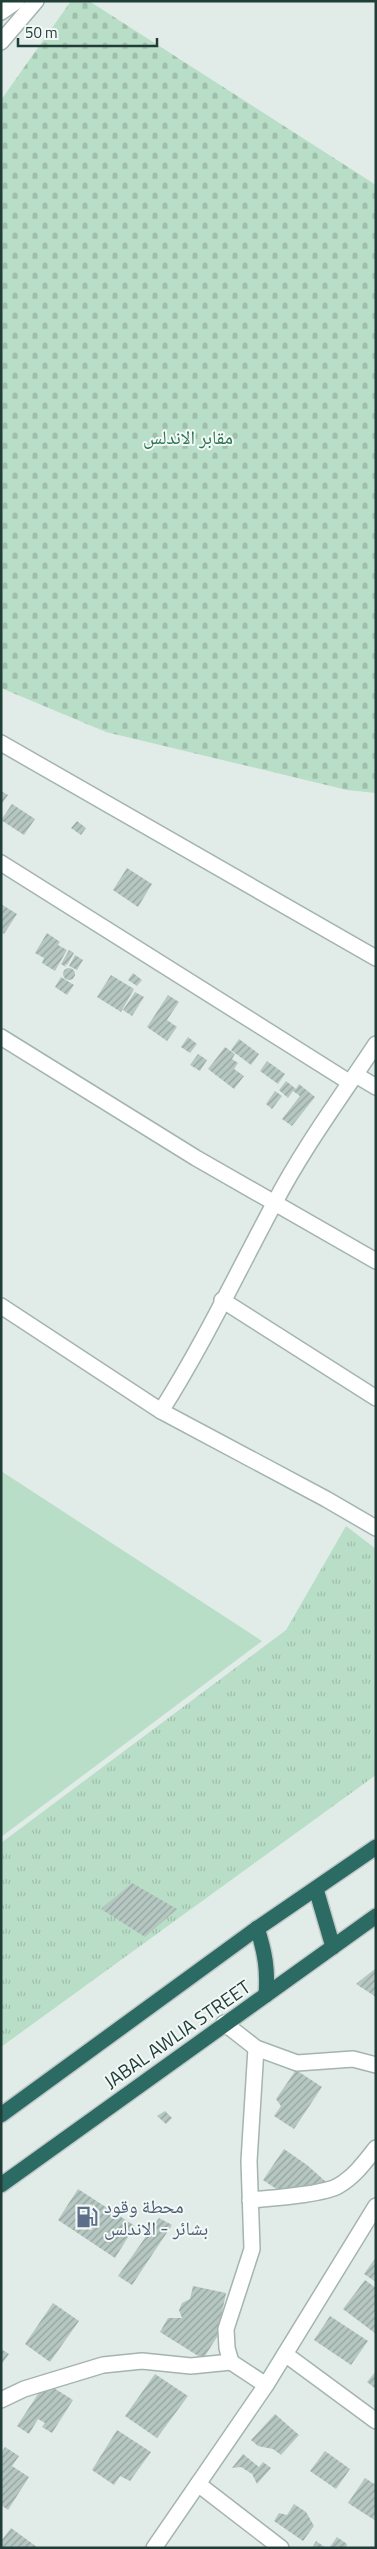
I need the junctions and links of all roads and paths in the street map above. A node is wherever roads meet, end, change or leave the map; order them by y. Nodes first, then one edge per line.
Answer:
1 (17, 1) edge
2 (36, 1) edge
3 (1, 12) edge
4 (1, 42) edge
5 (1, 743) edge
6 (1, 863) edge
7 (376, 958) edge
8 (1, 1037) edge
9 (376, 1044) edge
10 (352, 1078) junction
11 (376, 1087) edge
12 (274, 1203) junction
13 (376, 1262) edge
14 (222, 1300) junction
15 (1, 1306) edge
16 (376, 1398) edge
17 (162, 1411) junction
18 (376, 1528) edge
19 (376, 1847) edge
20 (316, 1889) junction
21 (376, 1916) edge
22 (257, 1928) junction
23 (332, 1947) junction
24 (266, 1995) junction
25 (224, 2023) junction
26 (256, 2048) junction
27 (376, 2065) edge
28 (1, 2116) edge
29 (376, 2148) edge
30 (1, 2185) edge
31 (250, 2200) junction
32 (376, 2206) edge
33 (285, 2354) junction
34 (231, 2362) junction
35 (266, 2385) junction
36 (1, 2400) edge
37 (376, 2421) edge
38 (198, 2484) junction
39 (154, 2548) edge
40 (281, 2548) edge

1 - 3 street
2 - 4 street
5 - 7 street
6 - 10 street
8 - 12 street
9 - 10 street
10 - 11 street
10 - 12 street
12 - 13 street
12 - 14 street
14 - 16 street
14 - 17 street
15 - 17 street
17 - 18 street
19 - 20 highway, JABAL AWLIA STREET
20 - 22 highway, JABAL AWLIA STREET
20 - 23 highway
21 - 23 highway, JABAL AWLIA STREET
22 - 24 highway
22 - 28 highway, JABAL AWLIA STREET
23 - 24 highway, JABAL AWLIA STREET
24 - 25 highway, JABAL AWLIA STREET
25 - 26 street
25 - 30 highway, JABAL AWLIA STREET
26 - 27 street
26 - 31 street
29 - 31 street
31 - 34 street
32 - 33 street
33 - 35 street
33 - 37 street
34 - 35 street
34 - 36 street
35 - 38 street
38 - 39 street
38 - 40 street

